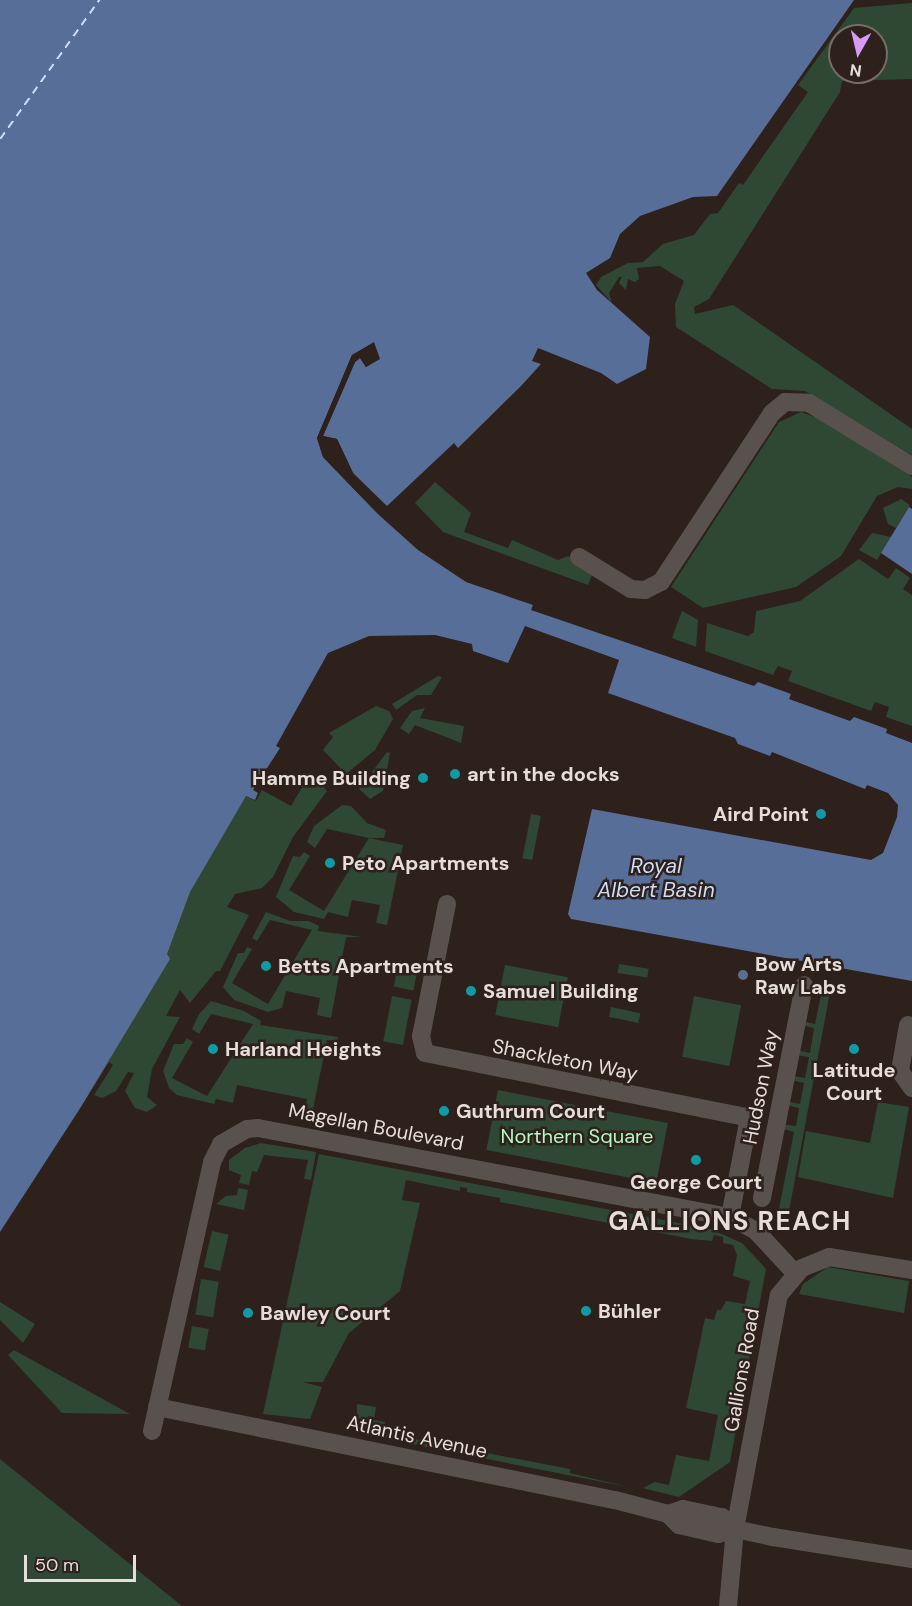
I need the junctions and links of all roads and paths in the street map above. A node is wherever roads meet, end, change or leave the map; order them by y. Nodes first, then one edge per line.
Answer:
1 (912, 466) edge
2 (579, 557) dead end
3 (447, 904) dead end
4 (804, 985) dead end
5 (908, 1025) dead end
6 (912, 1088) edge
7 (762, 1198) dead end
8 (730, 1217) junction
9 (912, 1270) edge
10 (795, 1273) junction
11 (157, 1407) junction
12 (152, 1431) dead end
13 (735, 1529) junction
14 (912, 1559) edge
15 (728, 1606) edge

1 - 2 street
3 - 8 street, Shackleton Way
4 - 7 street, Hudson Way
5 - 6 street
8 - 10 street, Magellan Boulevard
8 - 11 street, Magellan Boulevard
9 - 10 street
10 - 13 street, Gallions Road
11 - 12 street, Magellan Boulevard
11 - 13 street, Atlantis Avenue
13 - 14 street, Atlantis Avenue
13 - 15 street, Gallions Road

